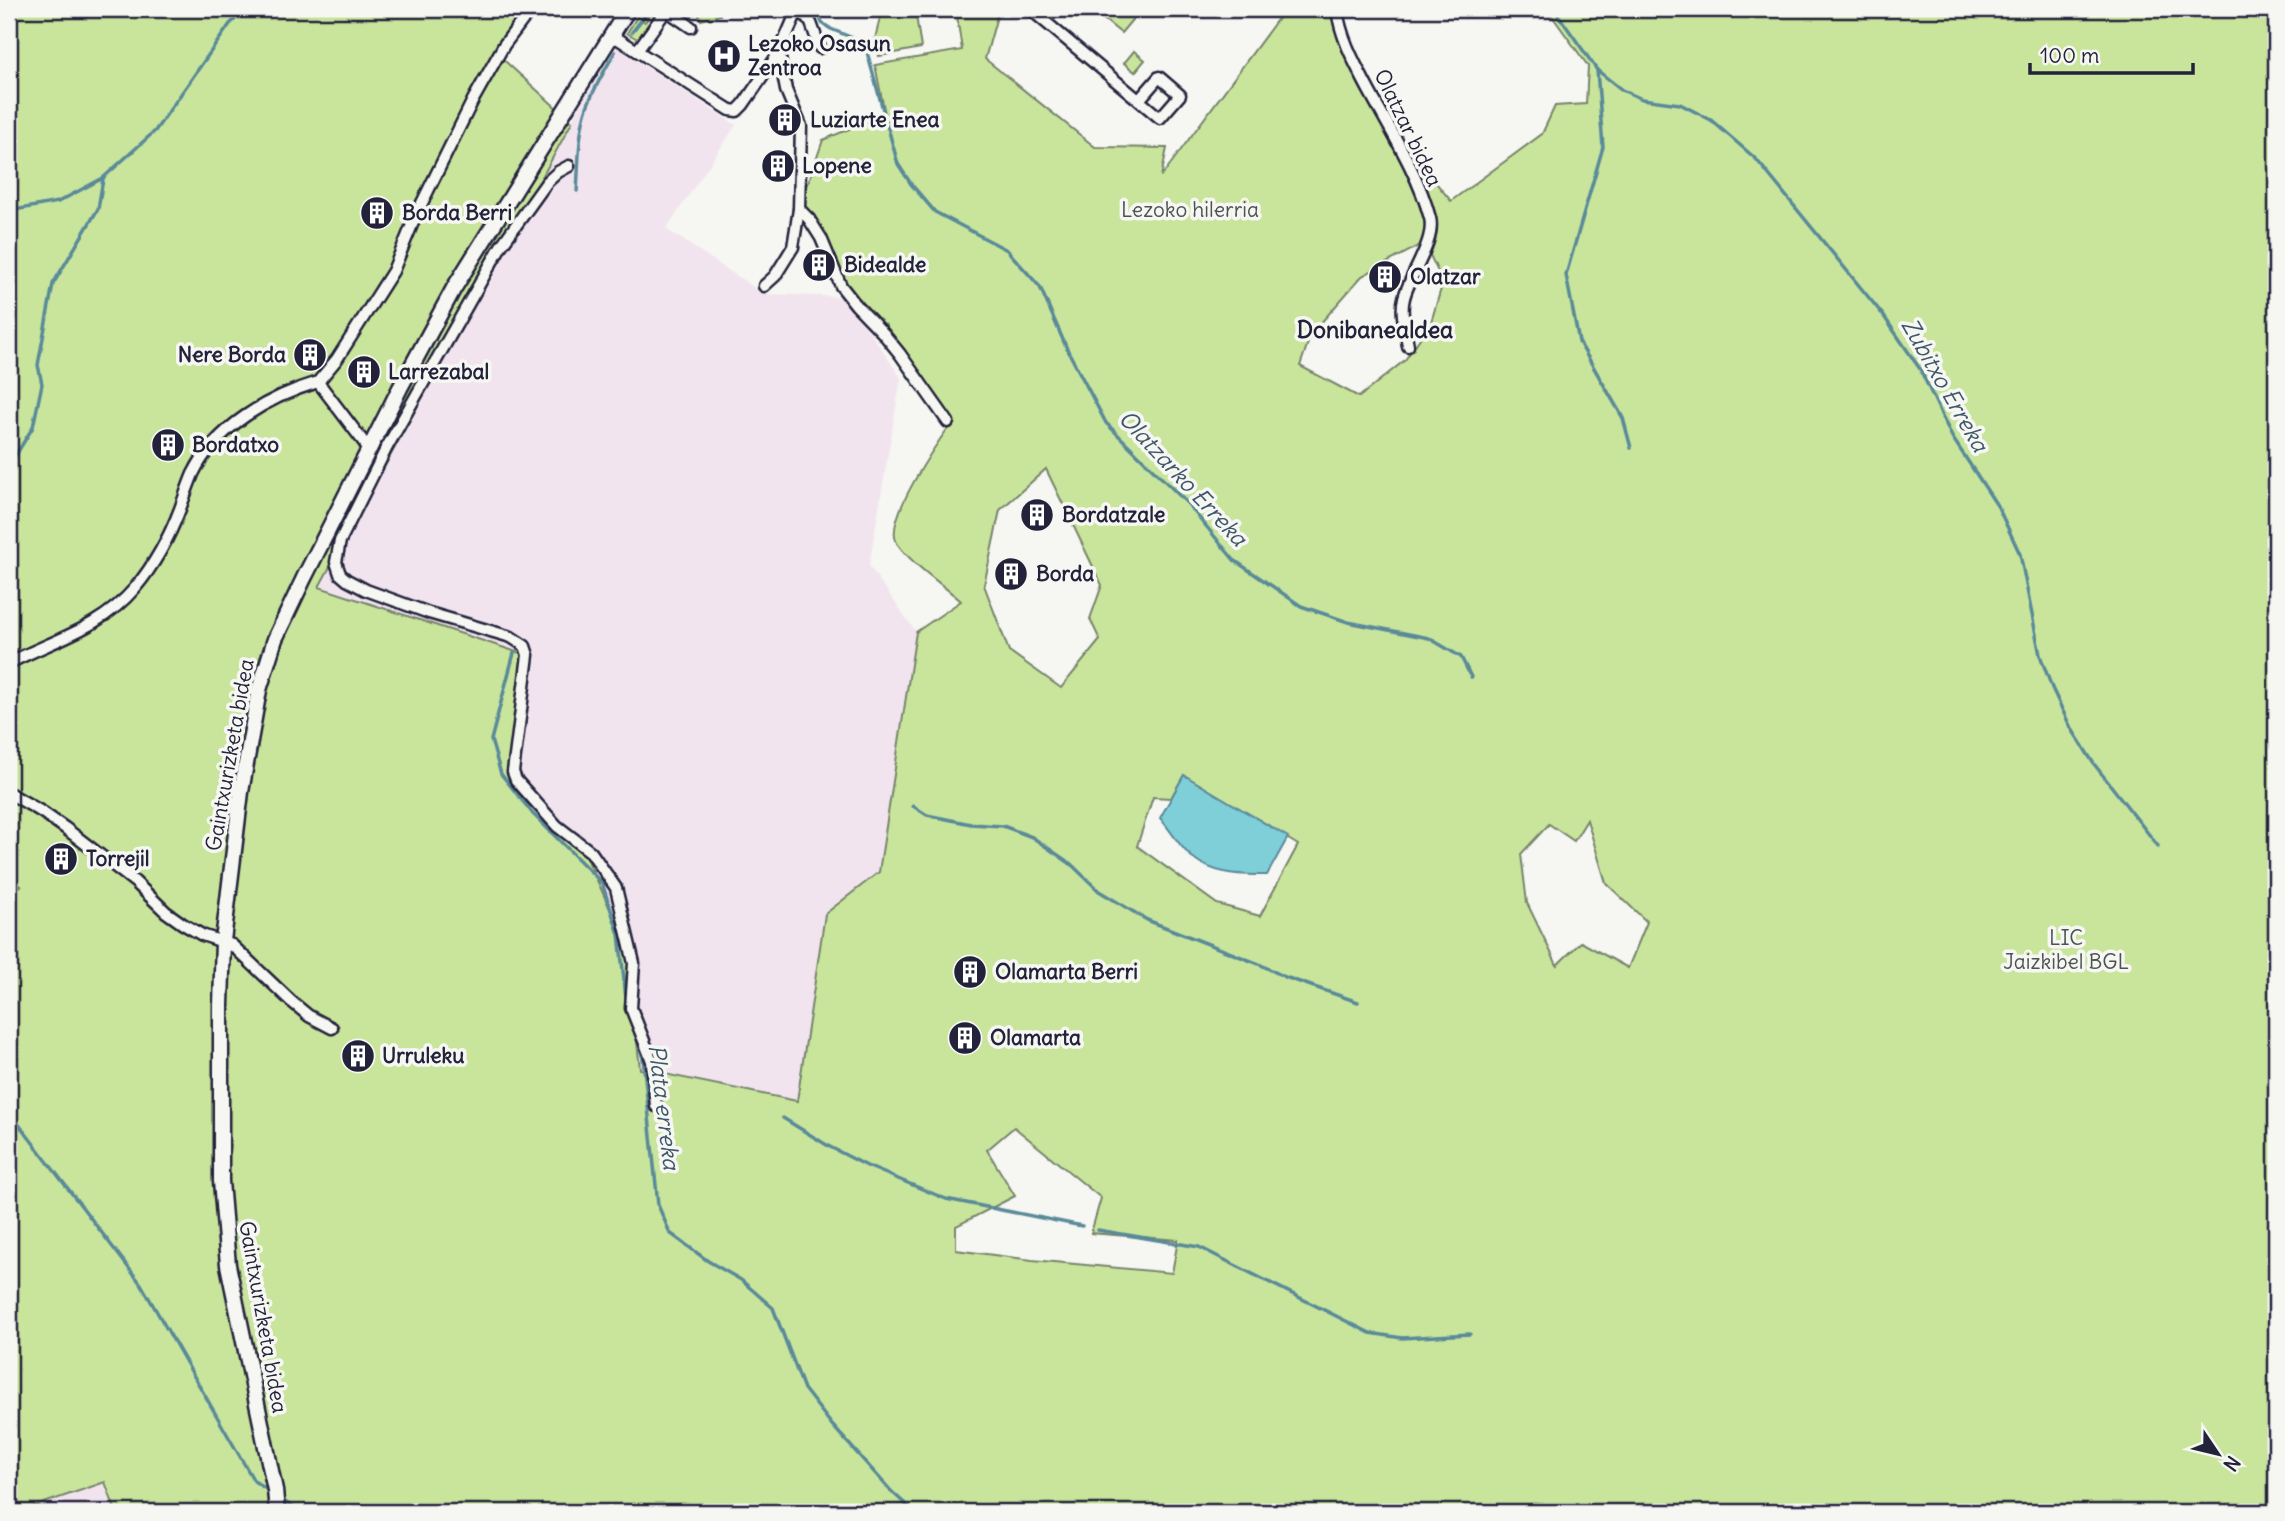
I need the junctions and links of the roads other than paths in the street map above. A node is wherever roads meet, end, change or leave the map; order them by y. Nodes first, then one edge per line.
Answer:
1 (531, 9) edge
2 (628, 9) edge
3 (799, 9) edge
4 (1030, 9) edge
5 (1337, 9) edge
6 (691, 27) dead end
7 (612, 34) junction
8 (820, 48) dead end
9 (637, 51) junction
10 (779, 53) junction
11 (1139, 100) dead end
12 (569, 166) dead end
13 (799, 209) junction
14 (764, 286) dead end
15 (1408, 346) dead end
16 (318, 382) junction
17 (948, 422) dead end
18 (369, 449) junction
19 (9, 663) edge
20 (9, 793) edge
21 (223, 941) junction
22 (332, 1028) dead end
23 (656, 1106) dead end
24 (277, 1512) edge

1 - 16 street
2 - 7 main road, Gaintxurizketa bidea
3 - 8 street
3 - 10 street
4 - 11 street
5 - 15 street, Olatzar bidea
6 - 9 street
7 - 9 street
7 - 18 main road, Gaintxurizketa bidea
9 - 10 street
10 - 13 street
12 - 23 street
13 - 14 street
13 - 17 street
16 - 18 street
16 - 19 street
18 - 21 main road, Gaintxurizketa bidea
20 - 21 street
21 - 22 street
21 - 24 main road, Gaintxurizketa bidea

